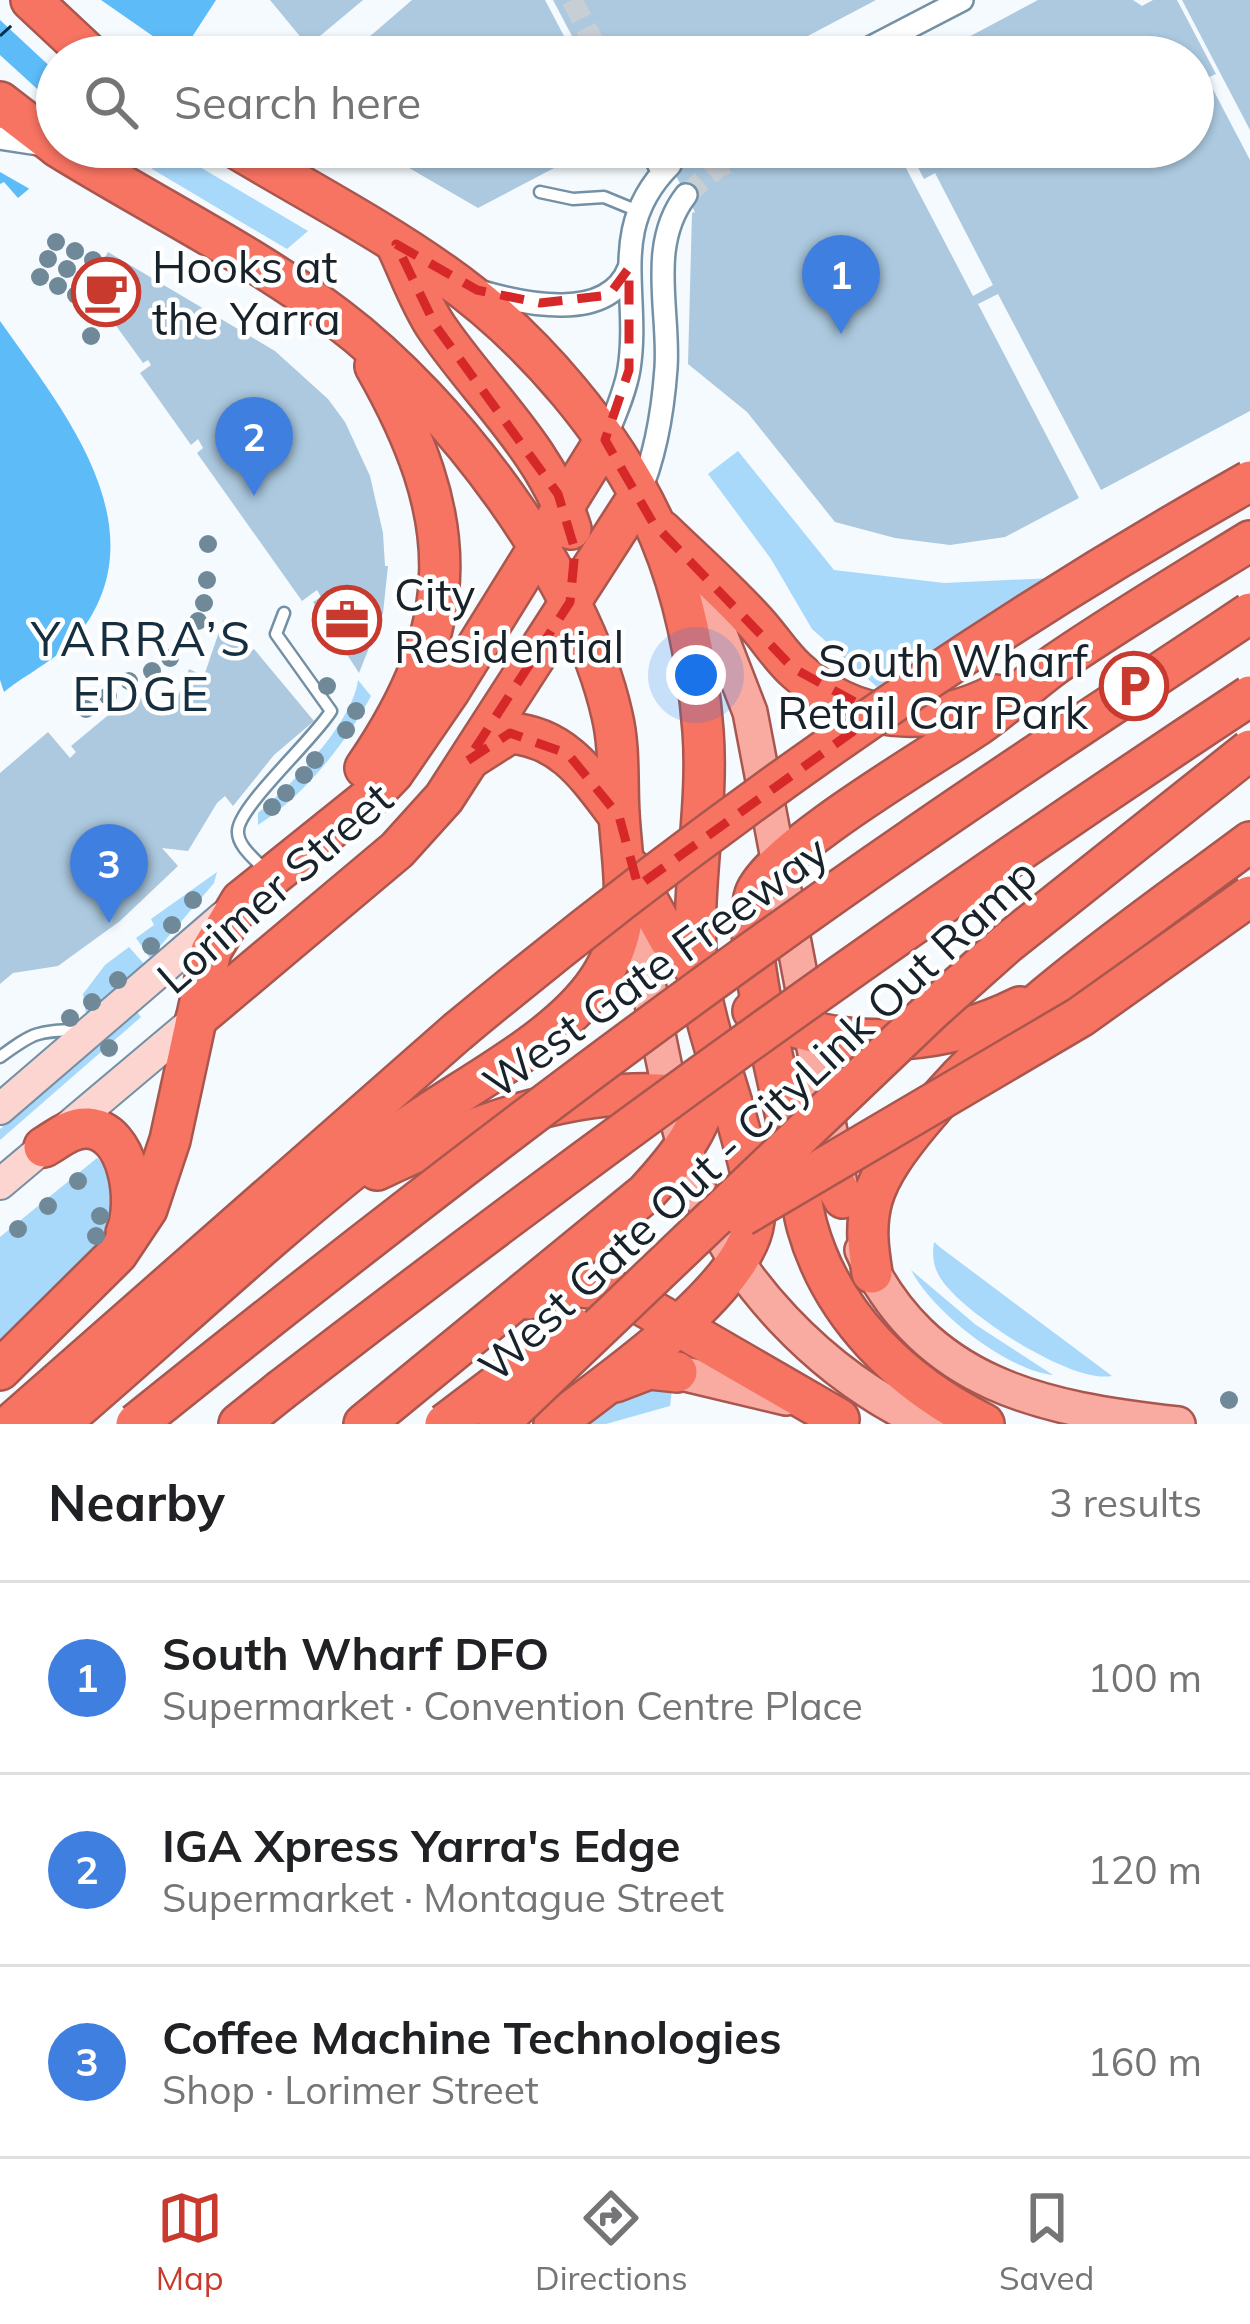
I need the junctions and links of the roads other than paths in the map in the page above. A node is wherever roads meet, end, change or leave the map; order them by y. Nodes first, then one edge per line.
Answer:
1 (31, 0) edge
2 (962, 0) edge
3 (70, 36) edge
4 (893, 36) edge
5 (0, 102) edge
6 (36, 130) edge
7 (0, 138) edge
8 (36, 144) edge
9 (91, 168) edge
10 (269, 168) edge
11 (666, 168) tunnel mouth
12 (540, 192) dead end
13 (686, 195) tunnel mouth
14 (638, 211) junction
15 (383, 236) junction
16 (629, 268) junction
17 (442, 273) junction
18 (335, 317) junction
19 (604, 440) junction
20 (1250, 481) edge
21 (565, 508) junction
22 (651, 520) junction
23 (1250, 542) edge
24 (536, 545) junction
25 (570, 602) junction
26 (284, 613) dead end
27 (1250, 613) edge
28 (1054, 665) junction
29 (1250, 696) edge
30 (1250, 750) edge
31 (467, 761) junction
32 (1250, 842) edge
33 (623, 848) junction
34 (779, 860) junction
35 (270, 877) junction
36 (1250, 896) edge
37 (698, 972) junction
38 (1052, 992) junction
39 (766, 1017) junction
40 (196, 1019) junction
41 (92, 1030) junction
42 (808, 1032) junction
43 (0, 1057) edge
44 (703, 1100) junction
45 (0, 1108) edge
46 (790, 1134) junction
47 (44, 1147) junction
48 (686, 1149) junction
49 (0, 1184) edge
50 (298, 1193) junction
51 (843, 1198) junction
52 (117, 1254) junction
53 (739, 1260) junction
54 (872, 1273) junction
55 (492, 1321) junction
56 (679, 1324) junction
57 (0, 1370) edge
58 (677, 1372) joint
59 (589, 1397) junction
60 (0, 1404) edge
61 (844, 1422) edge
62 (11, 1424) edge
63 (58, 1424) edge
64 (136, 1424) edge
65 (239, 1424) edge
66 (364, 1424) edge
67 (445, 1424) edge
68 (498, 1424) edge
69 (554, 1424) edge
70 (928, 1424) edge
71 (984, 1424) edge
72 (1178, 1424) edge

1 - 3 highway
2 - 4 street
5 - 6 highway
7 - 8 street
9 - 18 highway
10 - 15 highway
11 - 14 street
12 - 14 lane
13 - 22 street
14 - 16 street
15 - 17 highway
15 - 21 highway
16 - 17 street
16 - 19 street
17 - 19 highway
18 - 24 highway
18 - 35 highway
19 - 21 highway, Lorimer Street
19 - 22 highway
20 - 50 highway, bridge
21 - 24 highway, Lorimer Street
21 - 25 highway
22 - 25 highway, Lorimer Street
22 - 28 highway
22 - 34 main road
22 - 37 highway
23 - 28 highway
24 - 25 highway
24 - 35 highway, Lorimer Street
25 - 31 highway, Lorimer Street
25 - 33 highway
26 - 35 lane
27 - 64 highway, West Gate Freeway, bridge
28 - 34 highway
29 - 65 highway, bridge
30 - 68 highway, West Gate Out - CityLink Out Ramp, bridge
31 - 33 highway
31 - 40 highway, Lorimer Street
32 - 38 highway
33 - 37 highway
33 - 44 main road
33 - 50 highway
34 - 39 highway
34 - 42 main road
35 - 40 highway
35 - 41 main road, Lorimer Street
36 - 67 highway, bridge
37 - 39 highway
37 - 44 highway
38 - 42 highway
38 - 54 highway
39 - 42 highway
39 - 46 highway
40 - 47 main road, Lorimer Street
40 - 52 highway
41 - 43 lane
41 - 45 main road, Lorimer Street
42 - 51 main road
44 - 46 highway
44 - 48 highway
44 - 50 highway
44 - 53 highway
46 - 51 highway
46 - 71 highway
47 - 49 main road, Lorimer Street
47 - 52 highway
48 - 53 main road
48 - 55 highway
50 - 60 highway
50 - 62 highway
50 - 63 highway
51 - 54 main road
52 - 57 highway
53 - 56 highway
53 - 70 main road
54 - 72 main road
55 - 56 highway
55 - 66 highway
56 - 59 highway
56 - 61 highway
58 - 59 highway
58 - 61 main road
59 - 69 highway

